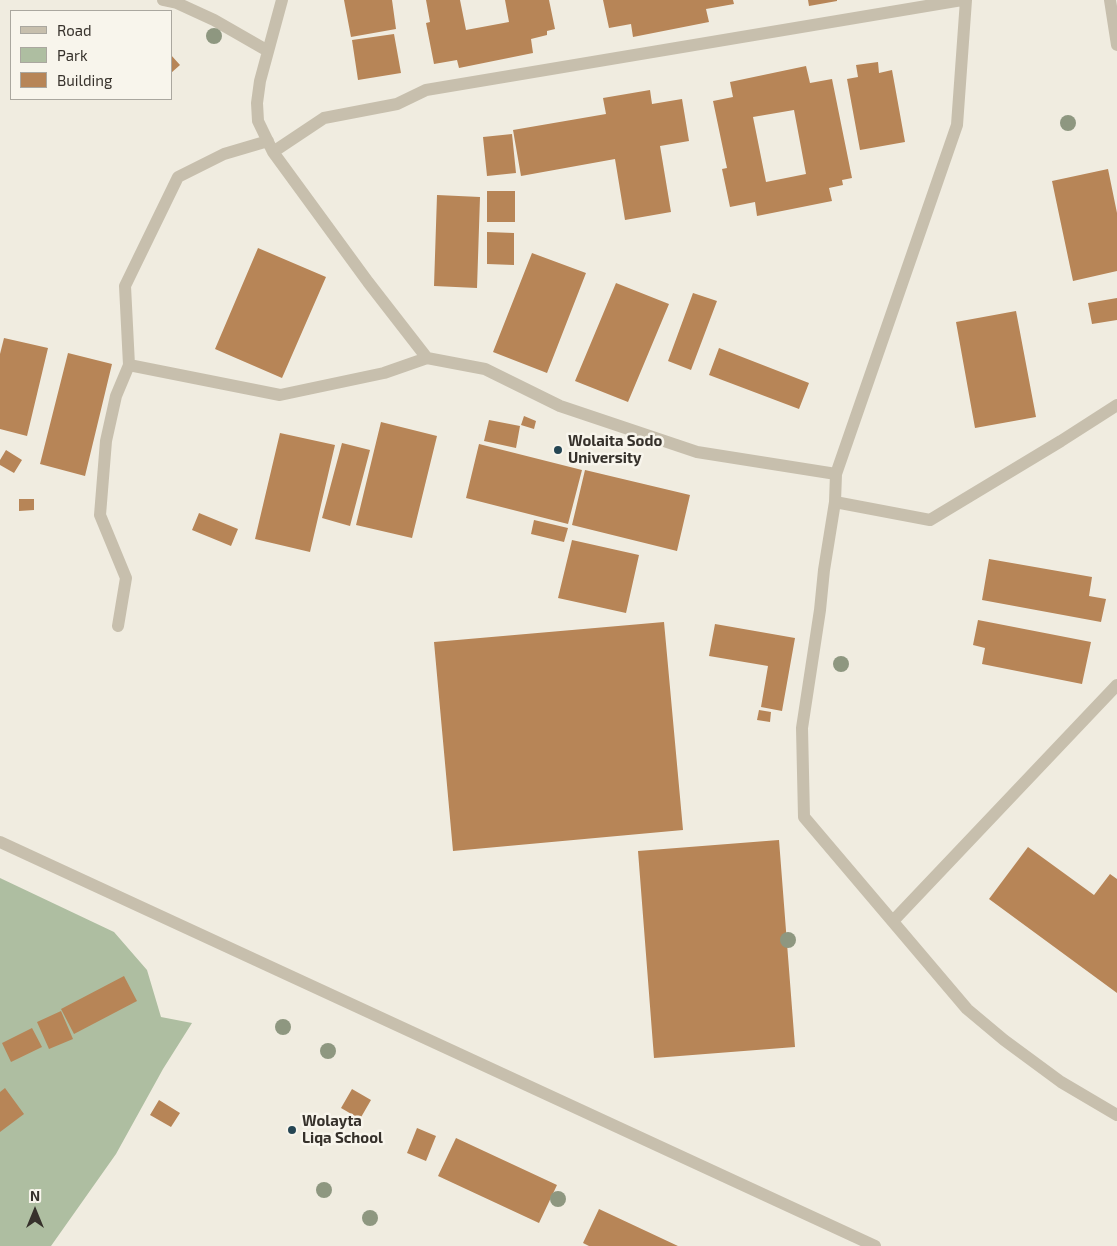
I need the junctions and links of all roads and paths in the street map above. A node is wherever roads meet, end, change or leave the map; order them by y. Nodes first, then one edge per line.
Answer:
1 (163, 0) edge
2 (282, 0) edge
3 (962, 0) edge
4 (966, 0) edge
5 (1110, 0) edge
6 (1117, 45) edge
7 (268, 51) junction
8 (270, 146) junction
9 (426, 358) junction
10 (129, 365) junction
11 (1117, 405) edge
12 (836, 474) junction
13 (835, 502) junction
14 (118, 626) dead end
15 (1117, 685) edge
16 (0, 842) edge
17 (893, 921) junction
18 (1117, 1116) edge
19 (875, 1246) edge

1 - 7 street
2 - 7 street
3 - 8 street
4 - 12 street
5 - 6 street
7 - 8 street
8 - 9 street
8 - 10 street
9 - 10 street
9 - 12 street
10 - 14 street
11 - 13 street
12 - 13 street
13 - 17 street
15 - 17 street
16 - 19 street
17 - 18 street

